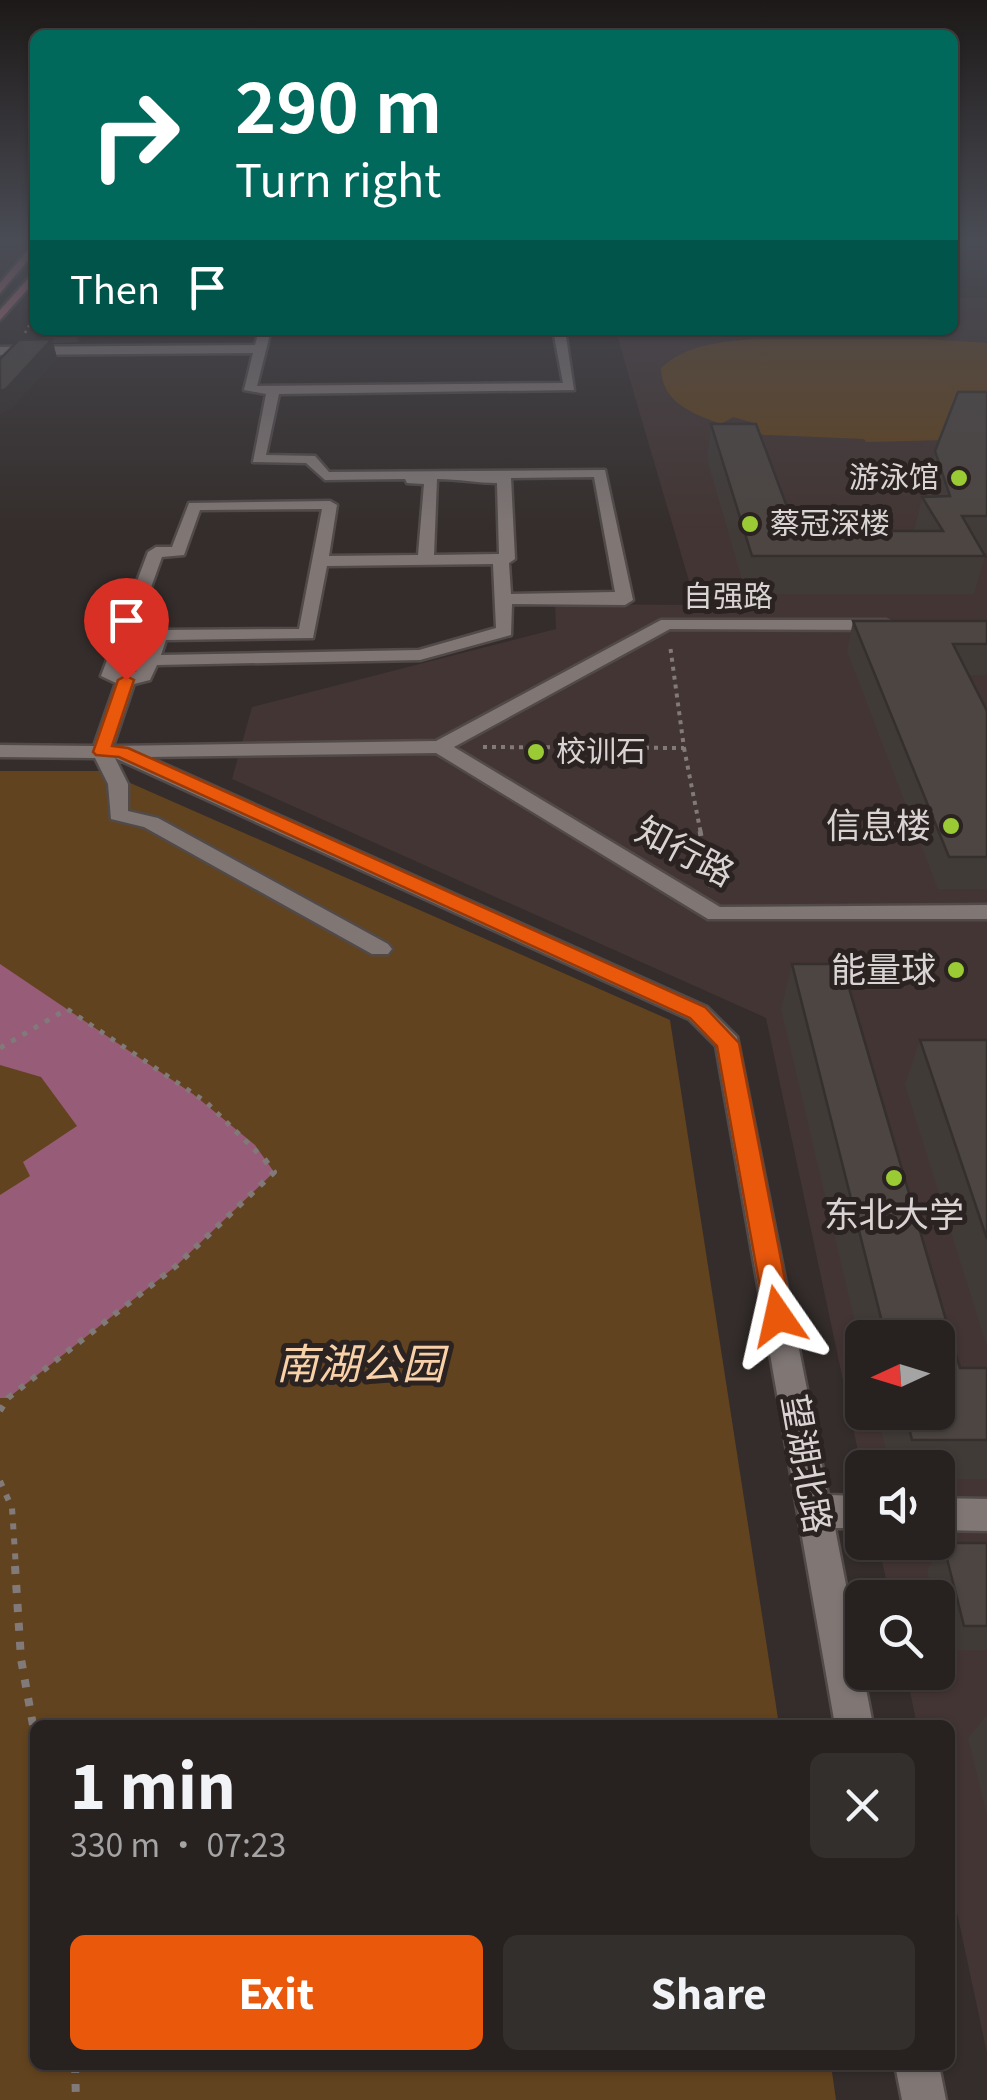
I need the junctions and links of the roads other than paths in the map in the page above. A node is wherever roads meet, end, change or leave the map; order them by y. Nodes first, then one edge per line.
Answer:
1 (263, 337) edge
2 (560, 337) edge
3 (260, 349) junction
4 (0, 351) edge
5 (273, 390) junction
6 (328, 478) junction
7 (431, 480) junction
8 (322, 505) junction
9 (501, 559) junction
10 (426, 560) junction
11 (320, 561) junction
12 (503, 599) junction
13 (912, 624) edge
14 (126, 634) junction
15 (159, 634) junction
16 (150, 660) junction
17 (126, 680) junction
18 (440, 748) junction
19 (0, 751) edge
20 (112, 752) junction
21 (987, 912) edge
22 (380, 949) dead end
23 (814, 1511) junction
24 (845, 1512) edge
25 (955, 1515) edge
26 (987, 1516) edge
27 (853, 1720) edge
28 (918, 2070) edge
29 (924, 2100) edge

1 - 3 street
2 - 5 street
3 - 4 street
3 - 5 street
5 - 6 street
6 - 7 street
6 - 8 street
6 - 12 street
7 - 9 street
7 - 10 street
8 - 11 street
8 - 14 street
9 - 10 street
9 - 12 street
10 - 11 street
11 - 15 street
12 - 16 street
13 - 18 street, 自强路
14 - 15 street
14 - 17 street
15 - 16 street
16 - 17 street
17 - 20 street
18 - 20 street
18 - 21 street, 知行路
19 - 20 street, 望湖北路
20 - 22 street
20 - 23 street, 望湖北路
23 - 24 street
23 - 27 street, 望湖北路
25 - 26 street
28 - 29 street

